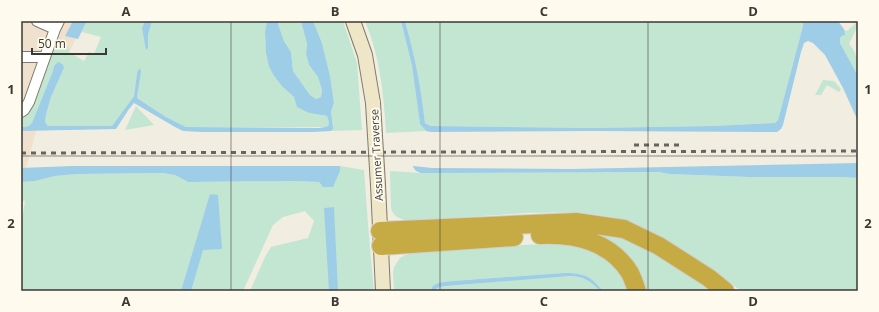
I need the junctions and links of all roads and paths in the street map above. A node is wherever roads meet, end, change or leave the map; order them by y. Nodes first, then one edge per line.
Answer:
1 (38, 21) edge
2 (354, 21) edge
3 (57, 25) edge
4 (21, 57) edge
5 (45, 57) junction
6 (21, 112) edge
7 (380, 238) junction
8 (383, 291) edge
9 (637, 291) edge
10 (725, 291) edge

1 - 3 street
2 - 7 main road, Assumer Traverse, bridge
3 - 5 street
4 - 5 street
5 - 6 street
7 - 8 main road, Assumer Traverse
7 - 9 highway
7 - 10 highway

